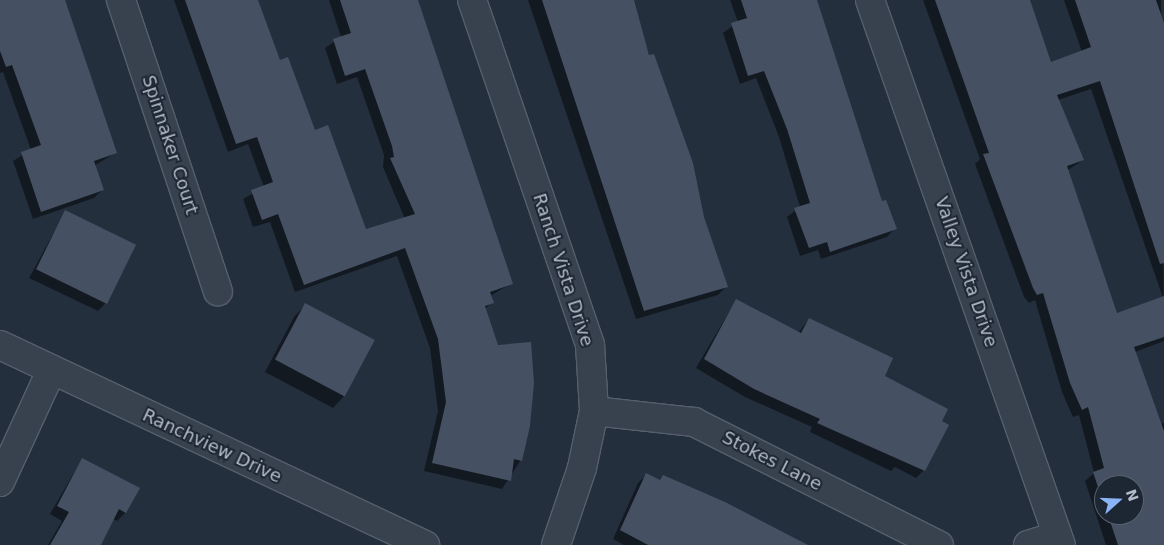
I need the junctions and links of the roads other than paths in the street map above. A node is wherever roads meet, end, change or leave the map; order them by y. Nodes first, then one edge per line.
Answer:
1 (122, 0) edge
2 (472, 0) edge
3 (870, 0) edge
4 (218, 291) dead end
5 (0, 345) edge
6 (51, 371) junction
7 (594, 411) junction
8 (0, 482) edge
9 (1059, 540) edge
10 (425, 545) edge
11 (556, 545) edge
12 (939, 545) edge
13 (1028, 545) edge

1 - 4 street, Spinnaker Court
2 - 7 street, Ranch Vista Drive
3 - 9 street, Valley Vista Drive
5 - 6 street, Ranchview Drive
6 - 8 street
6 - 10 street, Ranchview Drive
7 - 11 street, Ranch Vista Drive
7 - 12 street, Stokes Lane
9 - 13 street

